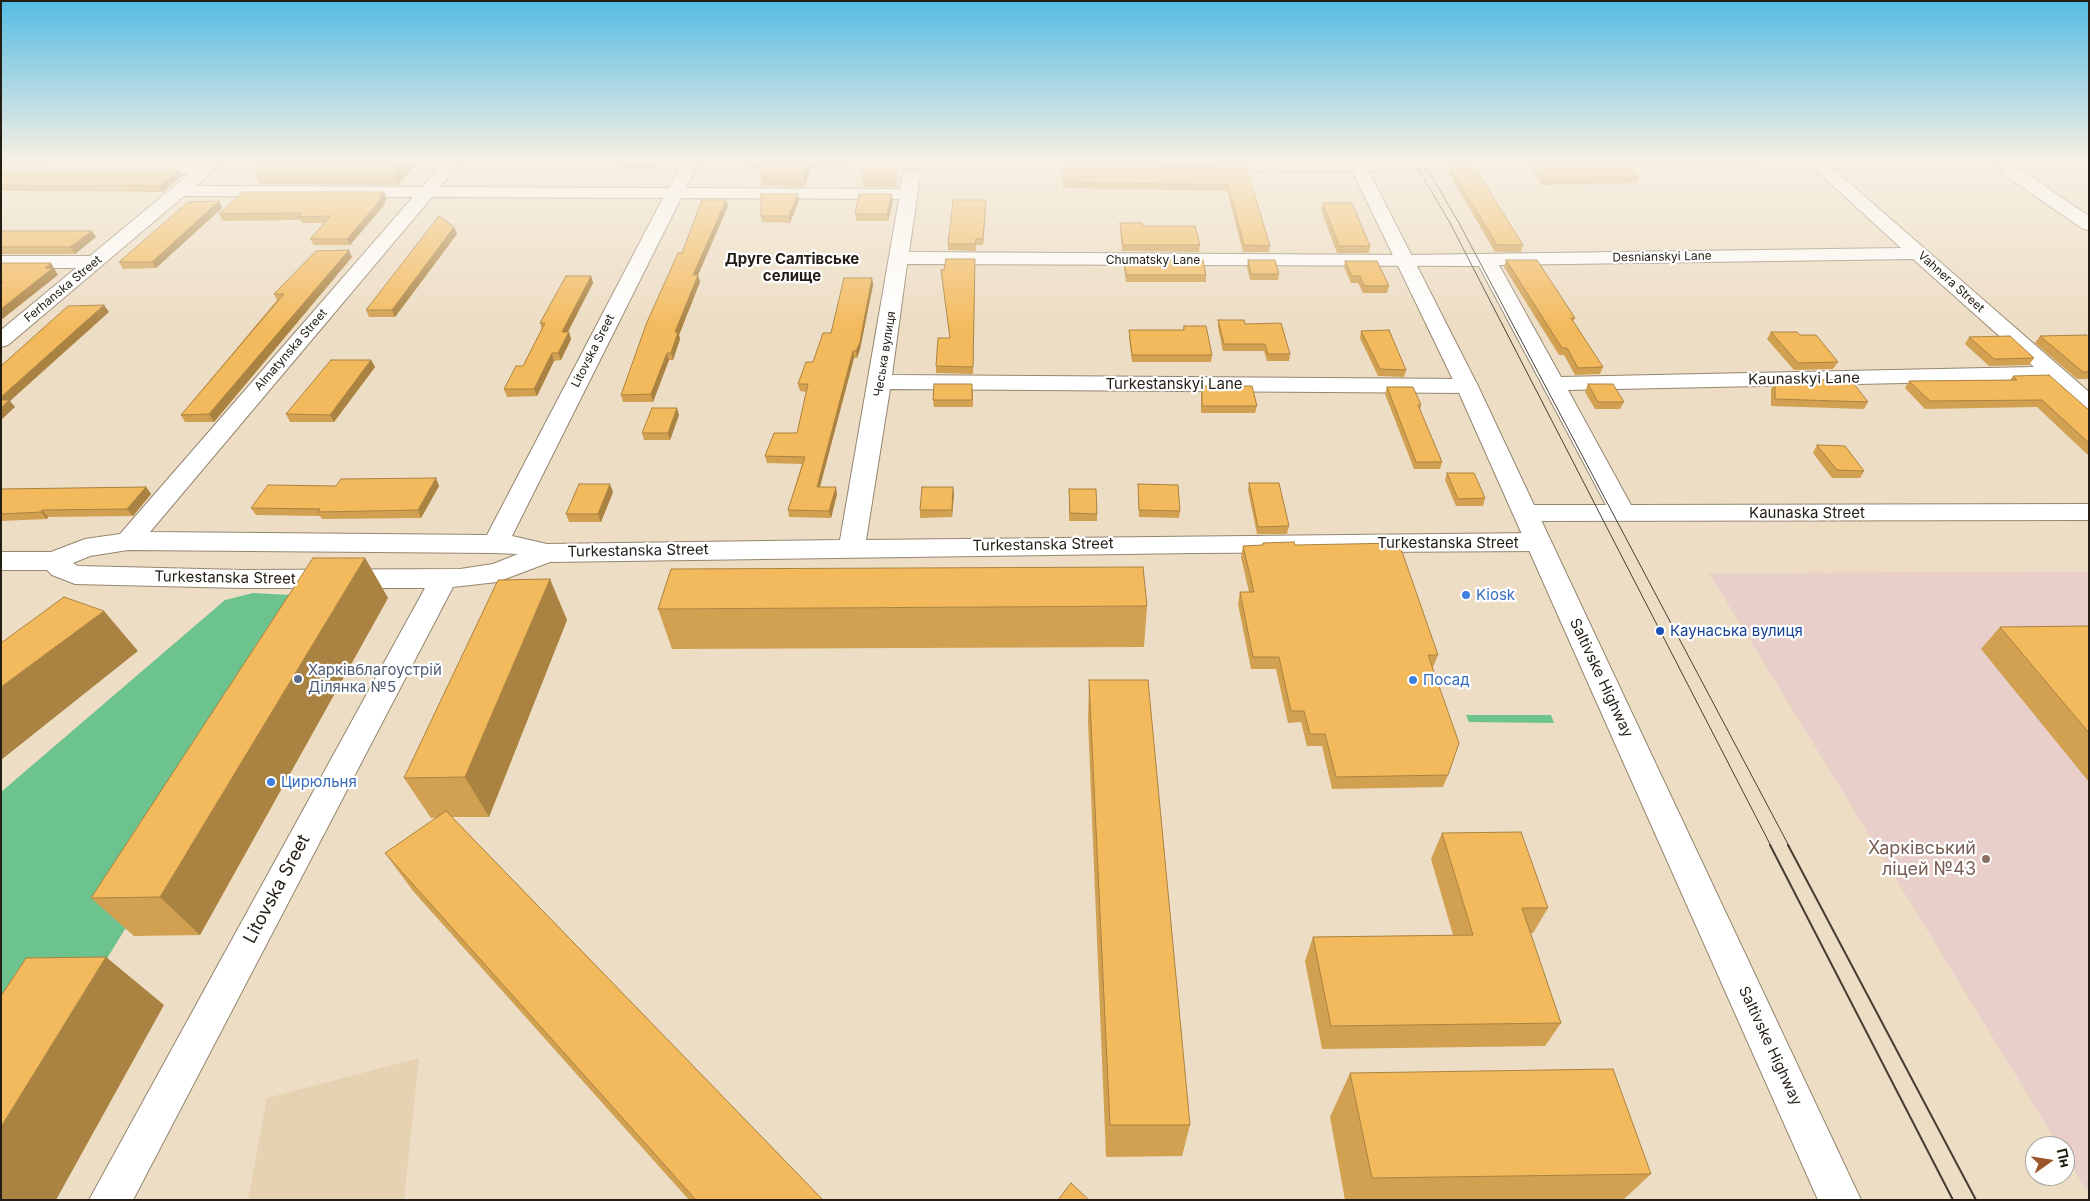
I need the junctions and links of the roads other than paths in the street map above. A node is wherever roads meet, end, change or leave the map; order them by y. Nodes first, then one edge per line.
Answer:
1 (149, 216) edge
2 (406, 216) edge
3 (661, 216) edge
4 (905, 216) edge
5 (1383, 216) edge
6 (1876, 216) edge
7 (2076, 216) edge
8 (2089, 225) edge
9 (1918, 253) junction
10 (900, 258) junction
11 (1486, 260) junction
12 (1406, 261) junction
13 (1, 262) edge
14 (95, 262) junction
15 (1, 341) edge
16 (2053, 374) junction
17 (880, 382) junction
18 (1555, 384) junction
19 (1467, 386) junction
20 (2089, 404) edge
21 (2089, 512) edge
22 (1526, 513) junction
23 (1624, 513) junction
24 (128, 541) junction
25 (1538, 542) junction
26 (495, 544) junction
27 (852, 548) junction
28 (547, 552) junction
29 (1, 561) edge
30 (54, 561) junction
31 (444, 578) junction
32 (110, 1200) edge
33 (1840, 1200) edge

1 - 14 street, Ferhanska Street
2 - 24 street, Almatynska Street
3 - 26 street, Litovska Sreet
4 - 10 street, Чеська вулиця
5 - 12 street, Saltivske Highway
6 - 9 street, Vahnera Street
7 - 8 street
9 - 11 street, Desnianskyi Lane
9 - 16 street, Vahnera Street
10 - 12 street, Chumatsky Lane
10 - 17 street, Чеська вулиця
11 - 12 street, Desnianskyi Lane
11 - 18 street
12 - 19 street, Saltivske Highway
13 - 14 street
14 - 15 street, Ferhanska Street
16 - 18 street, Kaunaskyi Lane
16 - 20 street, Vahnera Street
17 - 19 street, Turkestanskyi Lane
17 - 27 street, Чеська вулиця
18 - 23 street
19 - 22 street, Saltivske Highway
21 - 23 street, Kaunaska Street
22 - 23 street, Kaunaska Street
22 - 25 street, Saltivske Highway
24 - 26 street, Turkestanska Street
24 - 30 street, Turkestanska Street
25 - 27 street, Turkestanska Street
25 - 33 street, Saltivske Highway
26 - 28 street, Turkestanska Street
27 - 28 street, Turkestanska Street
28 - 31 street, Turkestanska Street
29 - 30 street, Turkestanska Street
30 - 31 street, Turkestanska Street
31 - 32 street, Litovska Sreet

